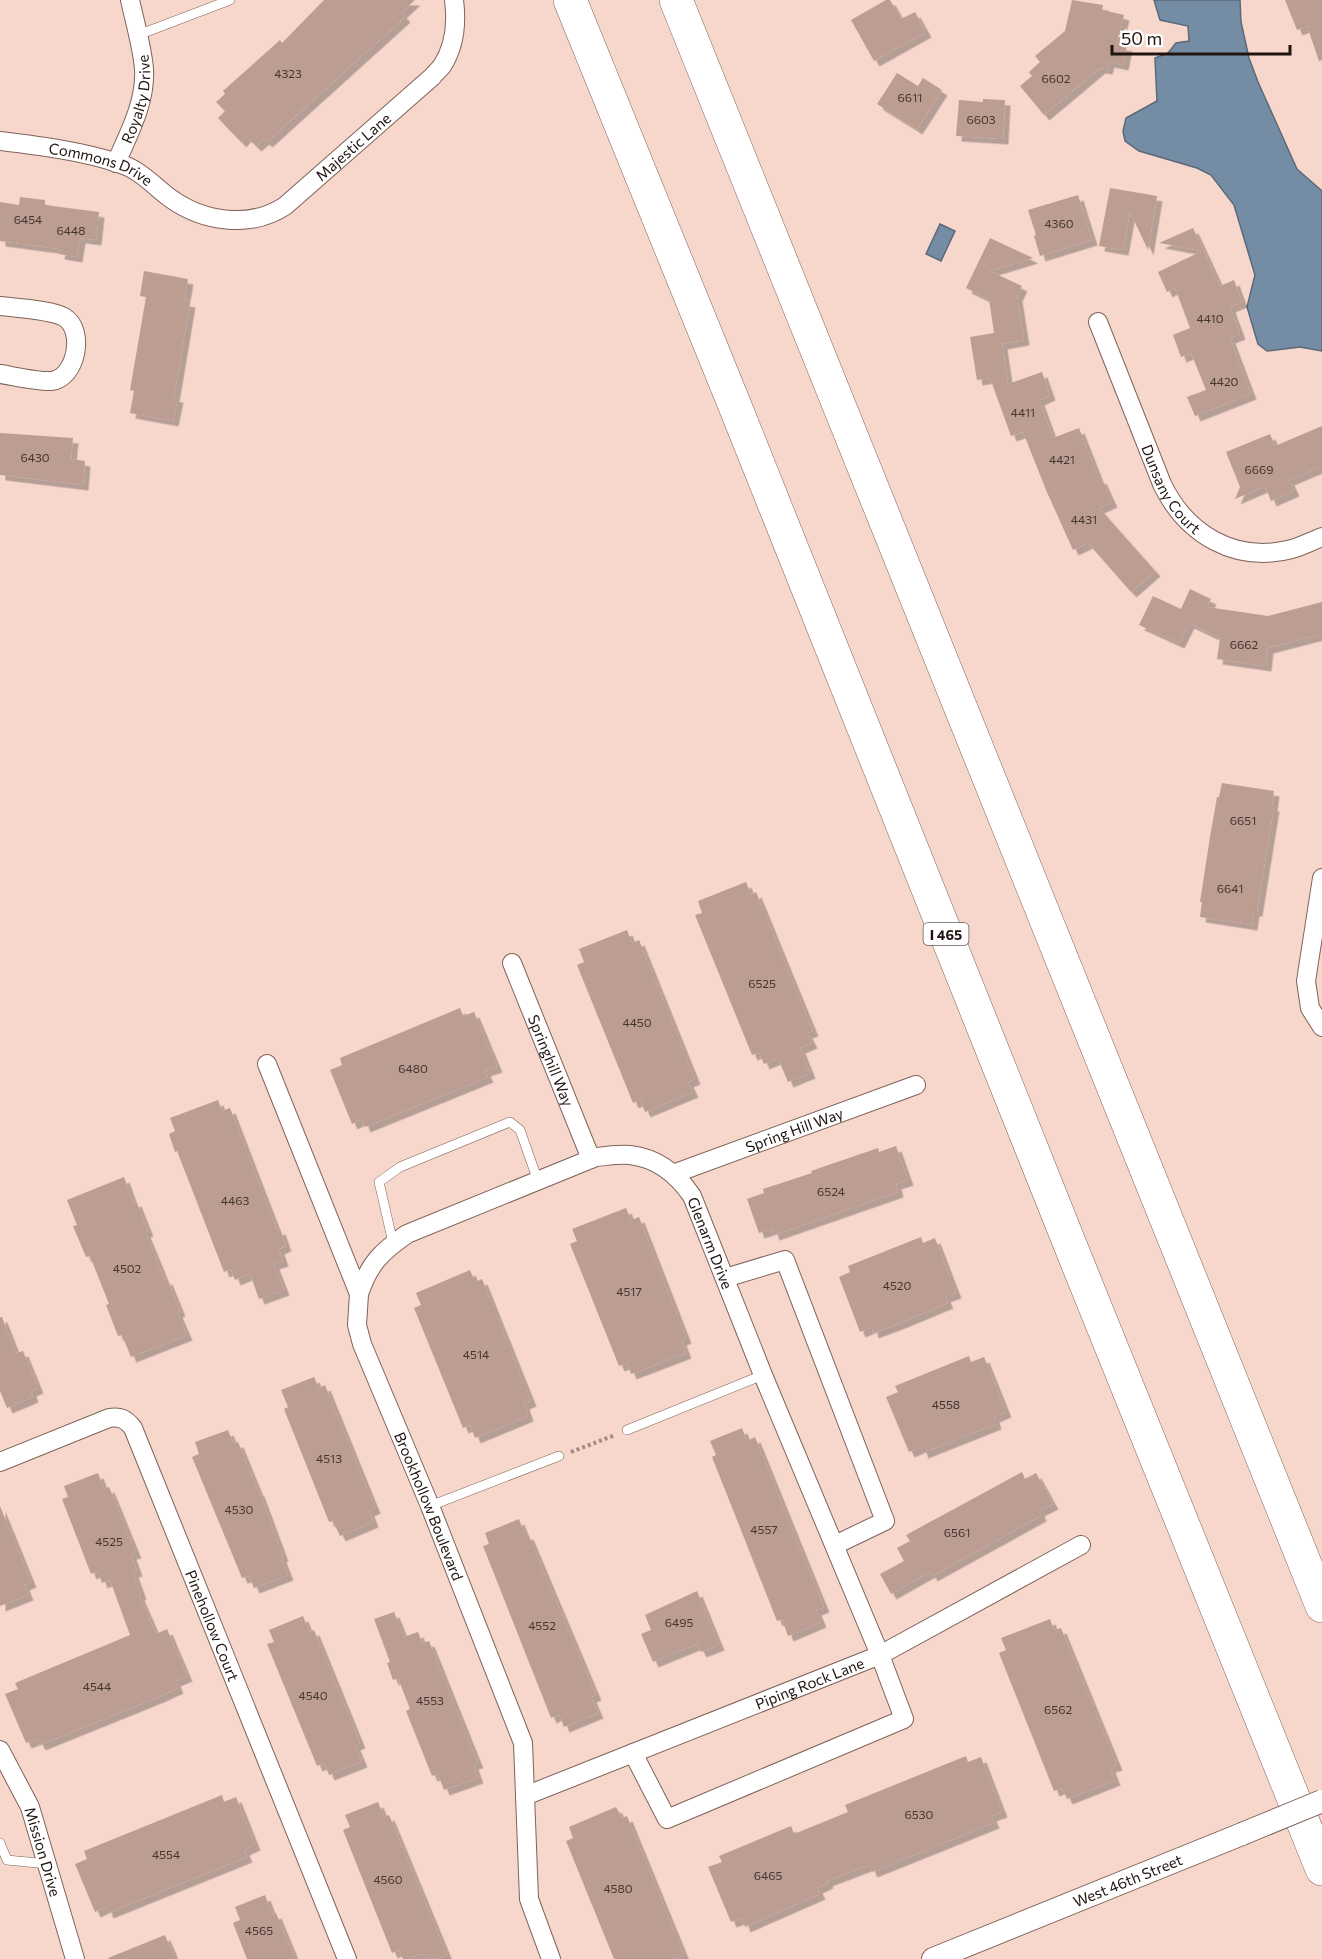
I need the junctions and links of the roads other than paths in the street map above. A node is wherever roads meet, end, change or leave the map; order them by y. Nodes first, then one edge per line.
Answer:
1 (130, 0) edge
2 (230, 0) edge
3 (454, 0) edge
4 (570, 0) edge
5 (676, 0) edge
6 (138, 35) junction
7 (0, 141) edge
8 (116, 163) junction
9 (190, 209) joint
10 (0, 306) edge
11 (1098, 321) dead end
12 (0, 374) edge
13 (1322, 537) edge
14 (1322, 878) edge
15 (512, 963) dead end
16 (1322, 1027) edge
17 (267, 1064) dead end
18 (916, 1085) dead end
19 (591, 1159) junction
20 (673, 1174) junction
21 (538, 1181) junction
22 (393, 1243) junction
23 (725, 1278) junction
24 (359, 1294) junction
25 (763, 1375) junction
26 (627, 1430) road end
27 (559, 1456) road end
28 (0, 1462) edge
29 (430, 1506) junction
30 (835, 1545) junction
31 (1081, 1545) dead end
32 (1322, 1606) edge
33 (880, 1655) junction
34 (0, 1750) edge
35 (633, 1753) junction
36 (525, 1796) junction
37 (1322, 1801) edge
38 (0, 1843) edge
39 (48, 1864) junction
40 (1322, 1869) edge
41 (75, 1959) edge
42 (347, 1959) edge
43 (551, 1959) edge
44 (933, 1959) edge

1 - 6 street, Royalty Drive
2 - 6 lane
3 - 9 street, Majestic Lane
4 - 40 highway, I 465
5 - 32 highway
6 - 8 street, Royalty Drive
7 - 8 street, Commons Drive
8 - 9 street, Commons Drive
10 - 12 street
11 - 13 street, Dunsany Court
14 - 16 street
15 - 19 street, Springhill Way
17 - 24 street, Brookhollow Boulevard
18 - 20 street, Spring Hill Way
19 - 20 street, Glenarm Drive
19 - 21 street, Glenarm Drive
20 - 23 street, Glenarm Drive
21 - 22 street, Glenarm Drive
21 - 22 lane
22 - 24 street, Glenarm Drive
23 - 25 street, Glenarm Drive
23 - 30 street
24 - 29 street, Brookhollow Boulevard
25 - 26 lane
25 - 30 street, Glenarm Drive
27 - 29 lane
28 - 42 street, Pinehollow Court
29 - 36 street, Brookhollow Boulevard
30 - 33 street, Glenarm Drive
31 - 33 street, Piping Rock Lane
33 - 35 street, Piping Rock Lane
33 - 35 street, Glenarm Drive
34 - 39 street, Mission Drive
35 - 36 street, Piping Rock Lane
36 - 43 street, Brookhollow Boulevard
37 - 44 street, West 46th Street, bridge
38 - 39 lane
39 - 41 street, Mission Drive

